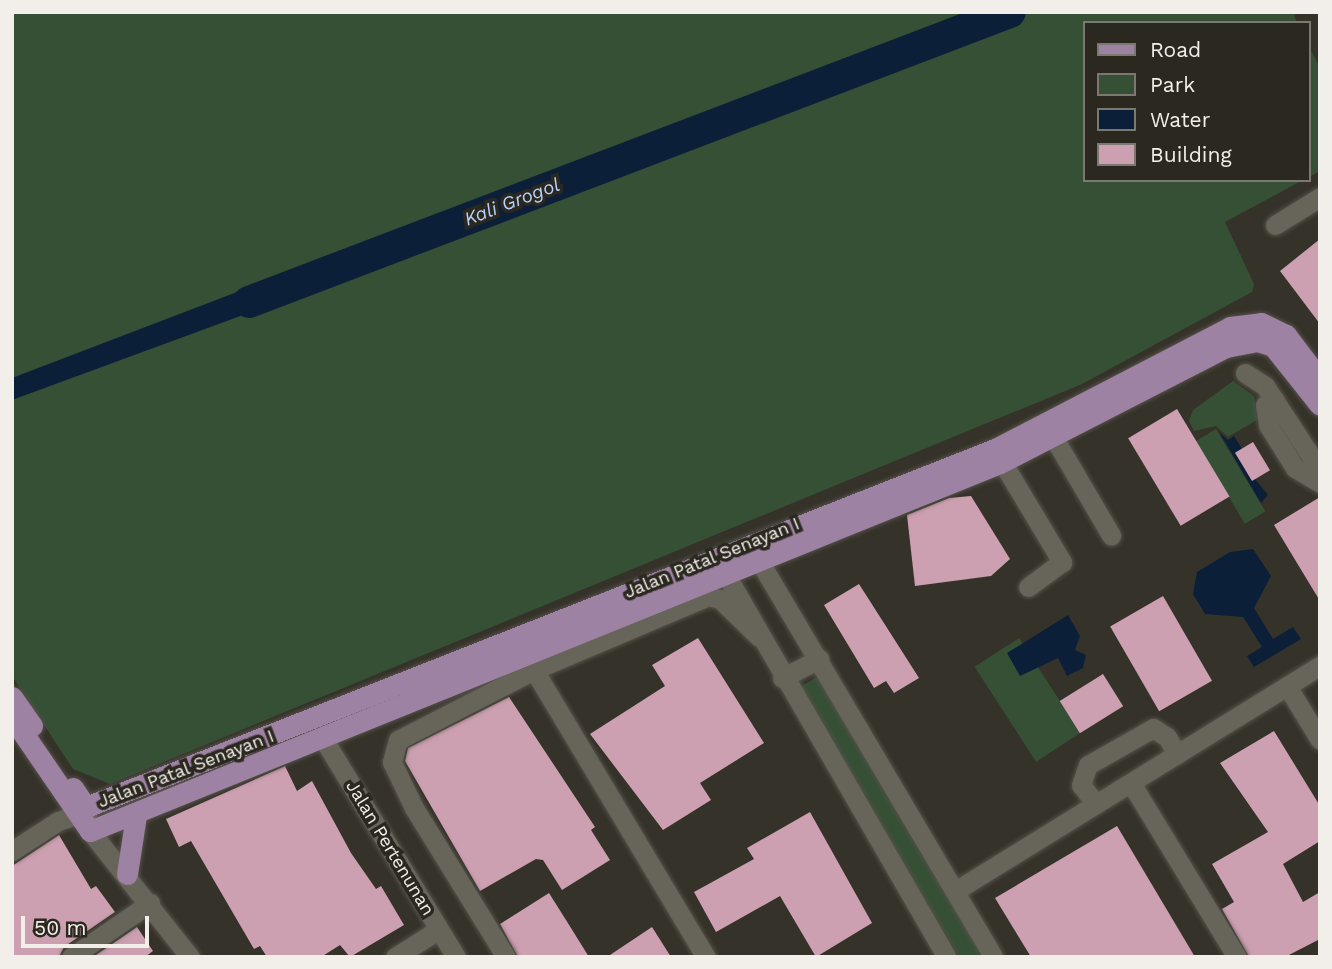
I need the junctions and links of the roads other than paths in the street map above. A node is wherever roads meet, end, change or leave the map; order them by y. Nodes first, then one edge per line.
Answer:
1 (1320, 197) edge
2 (1275, 225) dead end
3 (1245, 373) dead end
4 (1320, 380) edge
5 (1275, 400) junction
6 (1320, 405) edge
7 (1054, 438) junction
8 (998, 456) junction
9 (1320, 470) edge
10 (1320, 483) edge
11 (1111, 535) dead end
12 (753, 552) junction
13 (720, 565) junction
14 (1028, 587) dead end
15 (759, 637) junction
16 (819, 659) junction
17 (1320, 666) edge
18 (534, 670) junction
19 (782, 678) junction
20 (1287, 686) junction
21 (12, 698) edge
22 (12, 717) edge
23 (324, 740) junction
24 (1320, 740) edge
25 (1177, 754) junction
26 (1131, 783) junction
27 (1096, 804) junction
28 (82, 809) junction
29 (136, 815) junction
30 (98, 835) junction
31 (12, 851) edge
32 (127, 874) junction
33 (955, 891) junction
34 (150, 903) junction
35 (439, 930) junction
36 (71, 957) edge
37 (190, 957) edge
38 (395, 957) edge
39 (456, 957) edge
40 (506, 957) edge
41 (706, 957) edge
42 (947, 957) edge
43 (993, 957) edge
44 (1237, 957) edge

1 - 2 street
3 - 5 street
4 - 8 main road, Jalan Patal Senayan I
5 - 9 street
5 - 10 street
6 - 7 main road, Jalan Patal Senayan I
7 - 8 main road, Jalan Patal Senayan I
7 - 11 street
8 - 12 main road, Jalan Patal Senayan I
8 - 14 street
12 - 13 main road, Jalan Patal Senayan I
12 - 16 street
13 - 15 street
13 - 23 main road, Jalan Patal Senayan I
13 - 28 main road, Jalan Patal Senayan I
15 - 18 street
15 - 19 street
16 - 19 street
16 - 33 street
17 - 20 street
18 - 40 street
18 - 41 street
19 - 42 street
20 - 24 street
20 - 25 street
21 - 28 main road
22 - 28 main road
23 - 29 main road, Jalan Patal Senayan I
23 - 35 street, Jalan Pertenunan
25 - 26 street
25 - 27 street
26 - 27 street
26 - 44 street
27 - 33 street
28 - 30 main road
28 - 31 street
29 - 30 main road, Jalan Patal Senayan I
29 - 32 main road
30 - 32 street
32 - 34 street
33 - 43 street
34 - 36 street
34 - 37 street
35 - 38 street
35 - 39 street, Jalan Pertenunan

